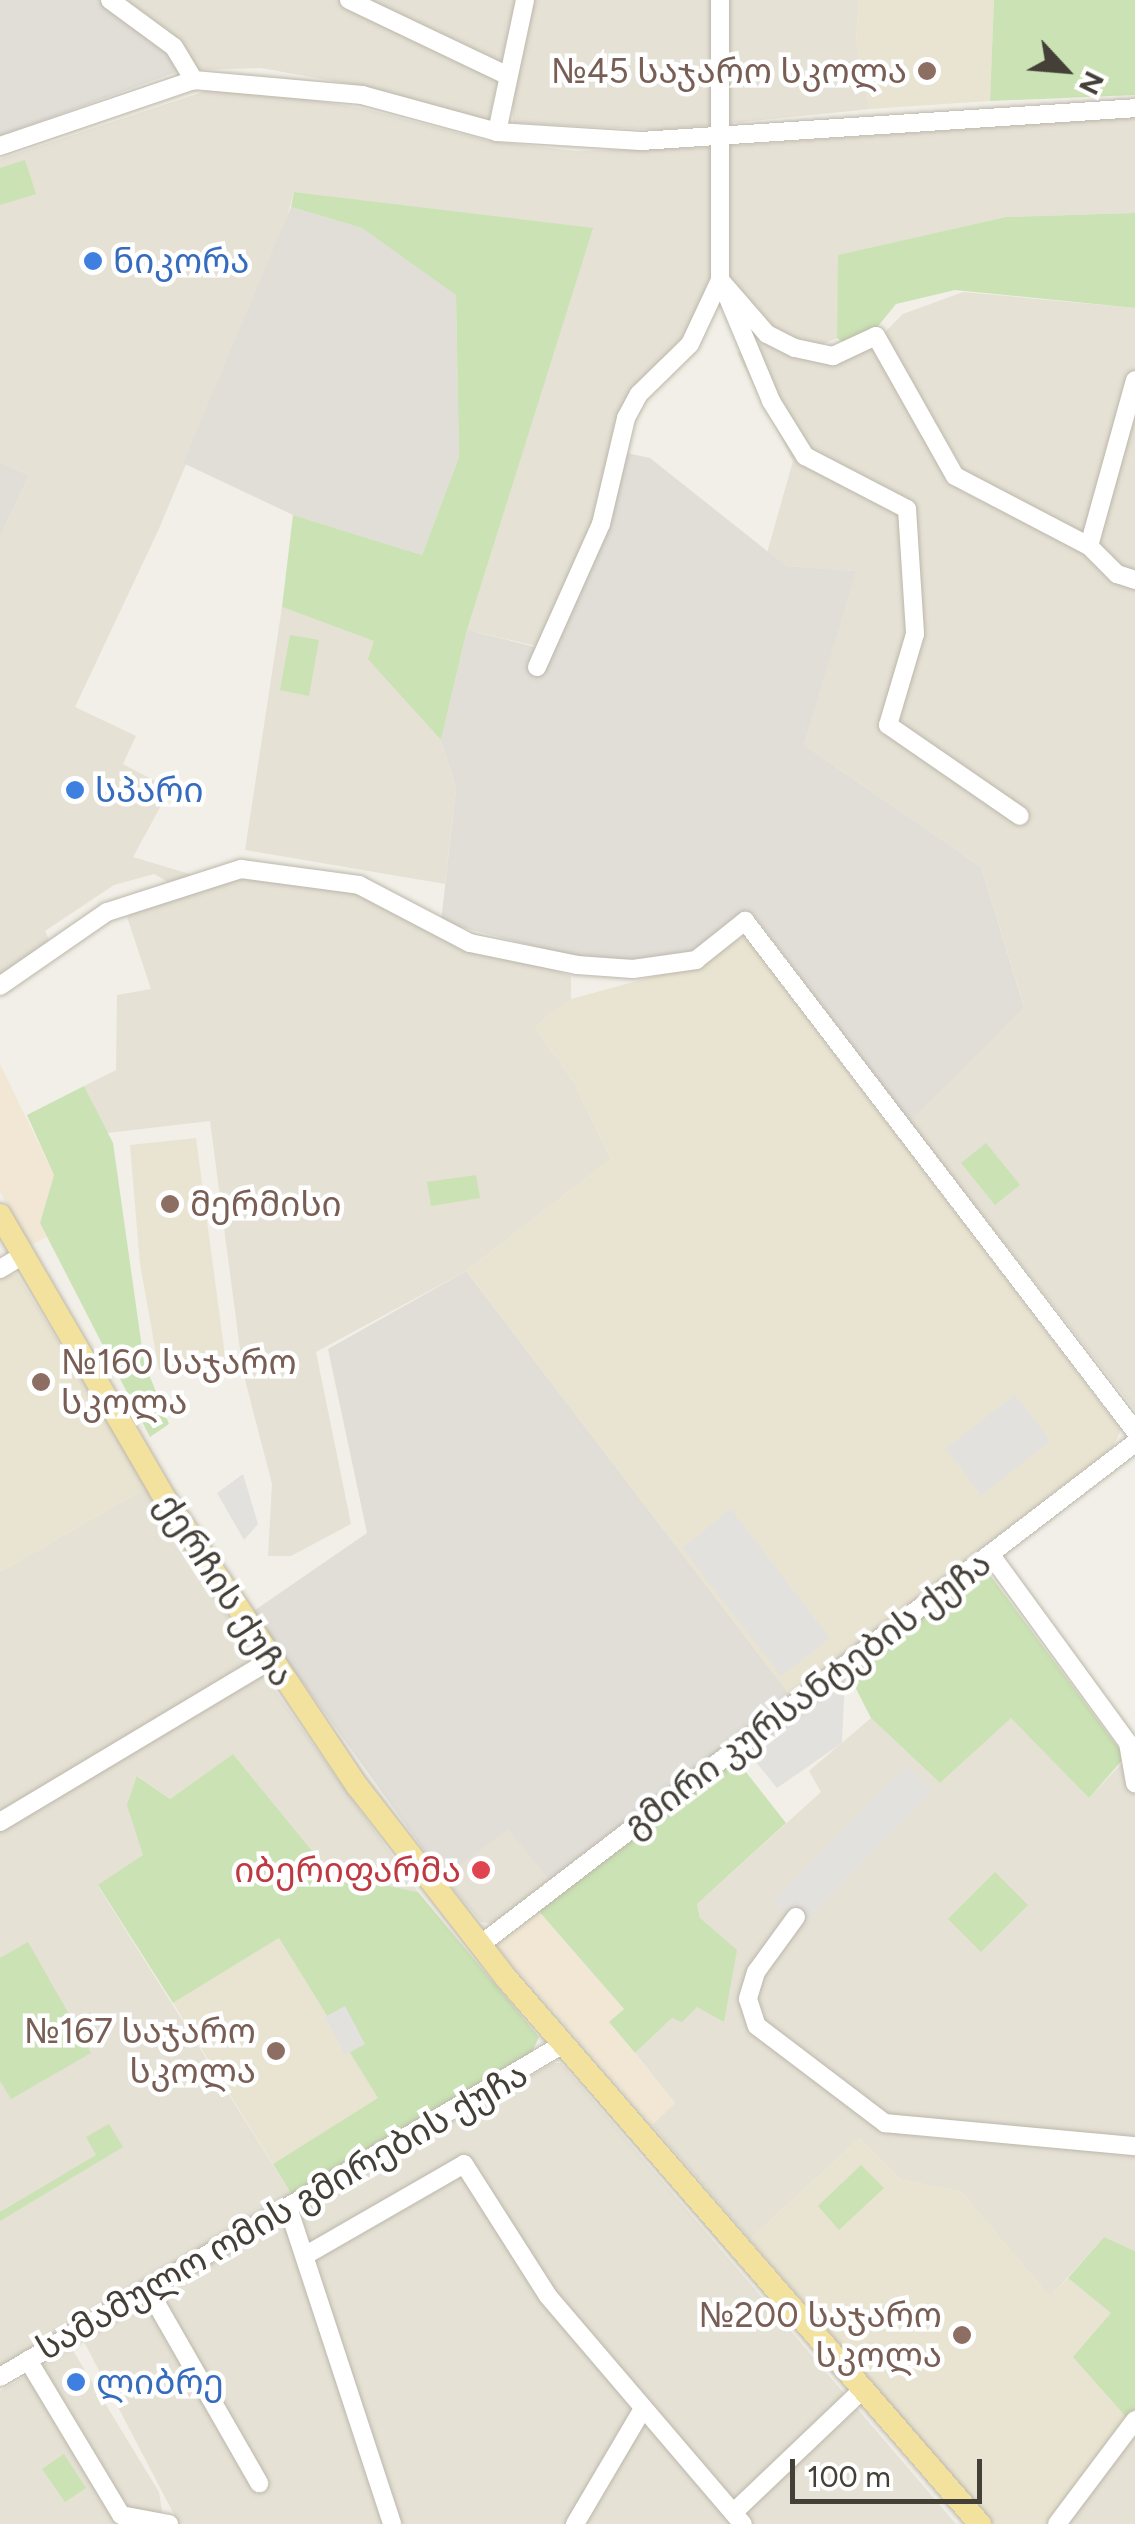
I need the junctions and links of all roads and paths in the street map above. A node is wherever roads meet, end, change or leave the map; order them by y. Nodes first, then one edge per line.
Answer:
1 (110, 0) edge
2 (349, 0) edge
3 (525, 0) edge
4 (720, 0) edge
5 (506, 75) junction
6 (194, 80) junction
7 (1135, 108) edge
8 (498, 132) junction
9 (720, 134) junction
10 (0, 146) edge
11 (720, 280) junction
12 (1135, 380) edge
13 (1089, 546) junction
14 (1135, 580) edge
15 (538, 666) dead end
16 (1020, 816) dead end
17 (0, 986) edge
18 (0, 1215) edge
19 (23, 1255) junction
20 (0, 1269) edge
21 (1135, 1431) edge
22 (1135, 1443) edge
23 (991, 1555) junction
24 (268, 1661) junction
25 (1135, 1783) edge
26 (0, 1822) edge
27 (796, 1917) dead end
28 (480, 1945) junction
29 (563, 2044) junction
30 (1135, 2146) edge
31 (288, 2206) junction
32 (306, 2254) junction
33 (148, 2289) junction
34 (28, 2360) junction
35 (0, 2377) edge
36 (863, 2389) junction
37 (641, 2412) junction
38 (1135, 2420) edge
39 (259, 2483) dead end
40 (738, 2518) edge
41 (968, 2520) edge
42 (169, 2524) edge
43 (392, 2524) edge
44 (574, 2524) edge
45 (1058, 2524) edge

1 - 6 street
2 - 5 street
3 - 5 street
4 - 9 street
5 - 8 street
6 - 8 street
6 - 10 street
7 - 9 street
8 - 9 street
9 - 11 street
11 - 13 street
11 - 15 street
11 - 16 street
12 - 13 street
13 - 14 street
17 - 21 street
18 - 19 main road, ქერჩის ქუჩა
19 - 20 street
19 - 24 main road, ქერჩის ქუჩა
22 - 23 street, გმირი კურსანტების ქუჩა
23 - 25 street
23 - 28 street, გმირი კურსანტების ქუჩა
24 - 26 street
24 - 28 main road, ქერჩის ქუჩა
27 - 30 street
28 - 29 main road, ქერჩის ქუჩა
29 - 31 street, სამამულო ომის გმირების ქუჩა
29 - 36 main road, ქერჩის ქუჩა
31 - 32 street
31 - 33 street, სამამულო ომის გმირების ქუჩა
32 - 37 street
32 - 43 street
33 - 34 street, სამამულო ომის გმირების ქუჩა
33 - 39 street
34 - 35 street, სამამულო ომის გმირების ქუჩა
34 - 42 street
36 - 40 street
36 - 41 main road, ქერჩის ქუჩა
37 - 40 street
37 - 44 street
38 - 45 street

